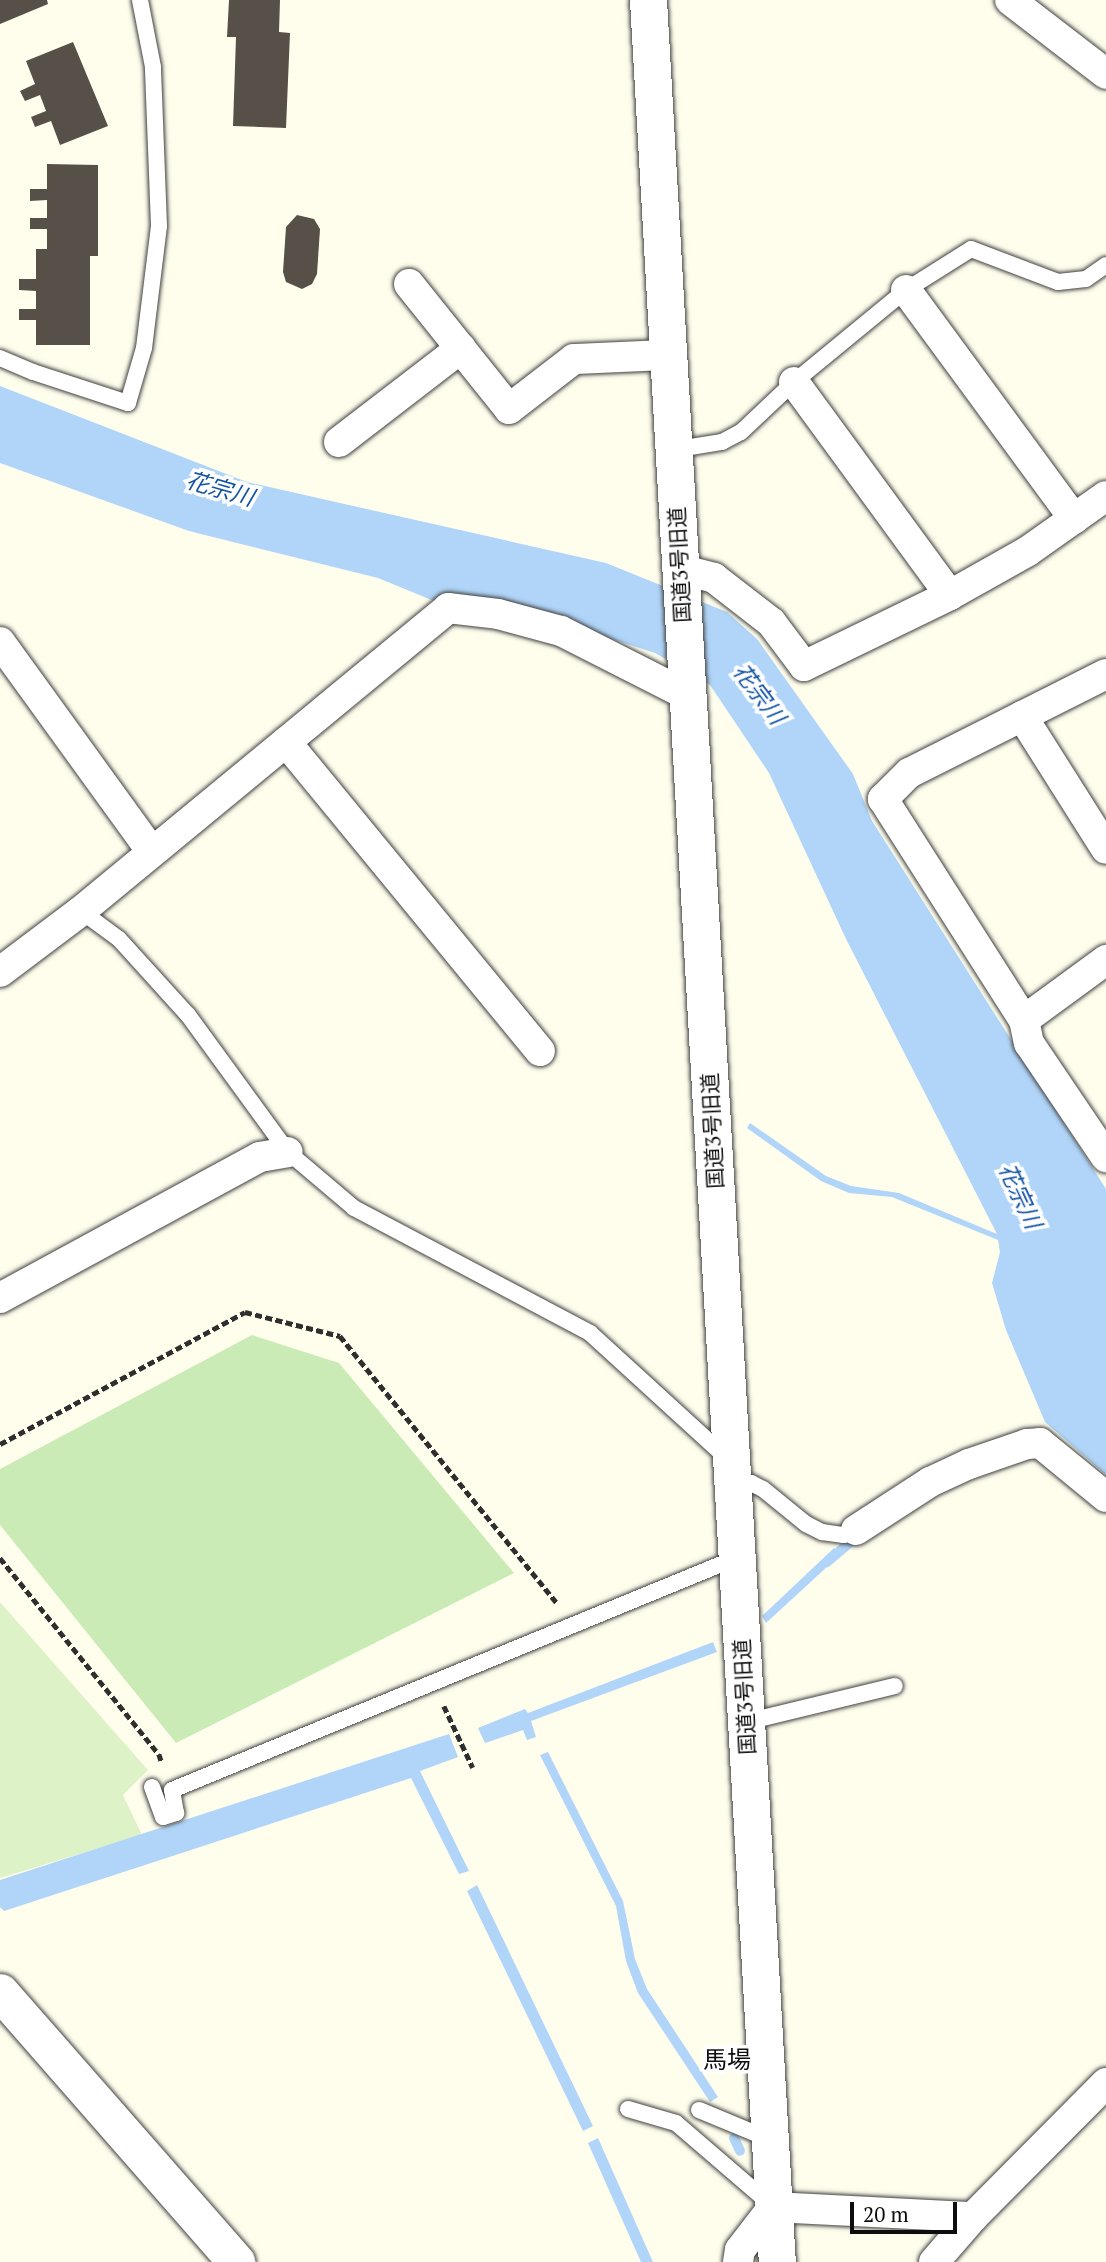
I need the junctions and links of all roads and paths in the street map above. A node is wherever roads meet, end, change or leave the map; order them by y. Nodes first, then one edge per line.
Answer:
1 (140, 0) edge
2 (648, 0) edge
3 (1010, 0) edge
4 (1039, 9) edge
5 (1106, 74) edge
6 (1106, 265) edge
7 (409, 284) dead end
8 (906, 290) junction
9 (461, 348) junction
10 (667, 355) junction
11 (0, 358) edge
12 (794, 382) junction
13 (339, 442) dead end
14 (672, 450) junction
15 (1106, 496) edge
16 (1074, 519) junction
17 (679, 574) junction
18 (950, 595) junction
19 (0, 642) edge
20 (1106, 674) edge
21 (686, 689) junction
22 (1022, 716) junction
23 (286, 742) junction
24 (1106, 849) edge
25 (152, 852) junction
26 (81, 911) junction
27 (1106, 960) edge
28 (0, 972) edge
29 (1024, 1020) junction
30 (540, 1051) dead end
31 (288, 1152) junction
32 (1106, 1157) edge
33 (0, 1298) edge
34 (0, 1444) edge
35 (732, 1472) junction
36 (1106, 1497) edge
37 (856, 1530) joint
38 (0, 1558) edge
39 (736, 1558) junction
40 (575, 1626) junction
41 (433, 1684) junction
42 (895, 1686) dead end
43 (746, 1722) junction
44 (474, 1768) dead end
45 (152, 1787) dead end
46 (172, 1790) junction
47 (0, 1992) edge
48 (1106, 2083) edge
49 (628, 2109) dead end
50 (699, 2110) dead end
51 (769, 2139) junction
52 (773, 2207) junction
53 (972, 2217) junction
54 (236, 2262) edge
55 (738, 2262) edge
56 (776, 2262) edge
57 (934, 2262) edge

1 - 11 lane
2 - 10 street, 国道3号旧道
3 - 4 street
4 - 5 street
6 - 8 lane
7 - 9 street
8 - 12 lane
8 - 16 street
9 - 10 street
9 - 13 street
10 - 14 street, 国道3号旧道
12 - 14 lane
12 - 18 street
14 - 17 street, 国道3号旧道
15 - 16 street
16 - 18 street
17 - 18 street
17 - 21 street, 国道3号旧道
19 - 25 street
20 - 22 street
21 - 23 street
21 - 35 street, 国道3号旧道
22 - 24 street
22 - 29 street
23 - 25 street
23 - 30 street
25 - 26 street
26 - 28 street
26 - 31 lane
27 - 29 street
29 - 32 street
31 - 33 street
31 - 35 lane
34 - 40 path
35 - 37 lane
35 - 39 street, 国道3号旧道
36 - 37 street
38 - 46 path
39 - 40 lane
39 - 43 street, 国道3号旧道
40 - 41 lane
41 - 44 path
41 - 46 lane
42 - 43 lane
43 - 51 street, 国道3号旧道
45 - 46 lane
47 - 54 street
48 - 53 street
49 - 52 lane
50 - 51 lane
51 - 52 street, 国道3号旧道
52 - 53 street
52 - 55 street
52 - 56 street, 国道3号旧道
53 - 57 street

